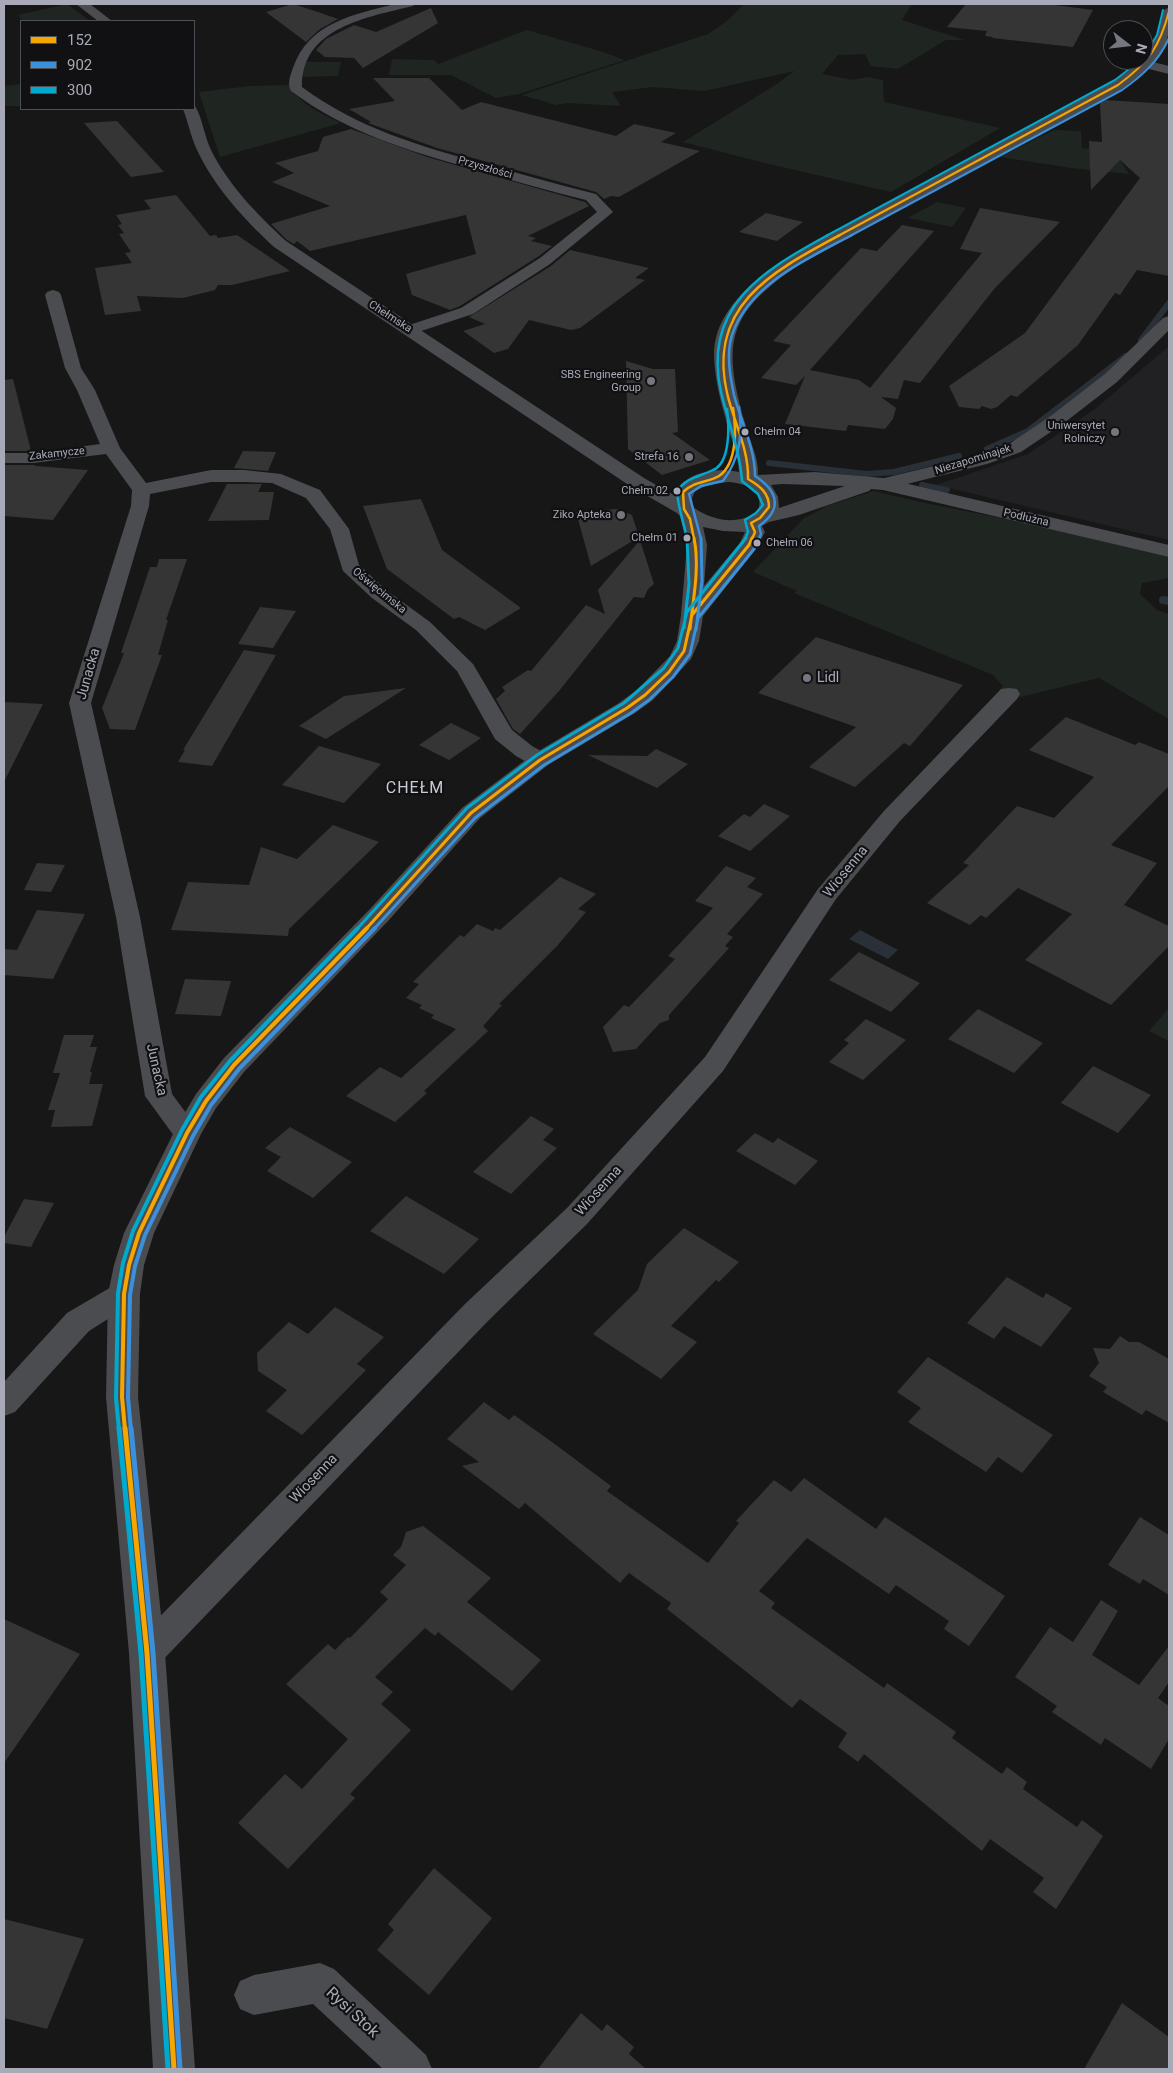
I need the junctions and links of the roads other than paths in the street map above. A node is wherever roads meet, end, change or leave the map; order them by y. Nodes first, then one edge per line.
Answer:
1 (82, 4) edge
2 (408, 4) edge
3 (1169, 11) edge
4 (105, 20) edge
5 (1153, 56) edge
6 (1153, 66) edge
7 (1138, 70) edge
8 (1169, 70) edge
9 (190, 110) edge
10 (53, 295) dead end
11 (1169, 321) edge
12 (409, 330) junction
13 (738, 433) junction
14 (111, 448) junction
15 (4, 458) edge
16 (719, 476) junction
17 (750, 480) junction
18 (637, 482) junction
19 (695, 483) junction
20 (883, 484) junction
21 (142, 490) junction
22 (687, 512) junction
23 (757, 520) junction
24 (1169, 552) edge
25 (692, 615) junction
26 (1009, 694) dead end
27 (540, 760) junction
28 (187, 1133) junction
29 (124, 1294) junction
30 (4, 1403) edge
31 (147, 1653) junction
32 (254, 1995) dead end
33 (174, 2069) edge
34 (412, 2069) edge

1 - 4 street
2 - 12 street, Przyszłości
3 - 5 street
6 - 8 street
7 - 13 street
9 - 12 street, Chełmska
10 - 14 street
11 - 20 street, Niezapominajek
12 - 18 street, Chełmska
13 - 16 street
13 - 17 street
14 - 15 street, Zakamycze
14 - 21 street
16 - 17 street, Podłużna
16 - 19 street, Chełmska
17 - 20 street, Podłużna
17 - 23 street
18 - 19 street, Chełmska
18 - 22 street, Chełmska
19 - 22 street
20 - 23 street, Podłużna
20 - 24 street, Podłużna
21 - 27 street, Oświęcimska
21 - 28 street, Junacka
22 - 23 street, Chełmska
22 - 25 street
23 - 25 street
25 - 27 street
26 - 31 street, Wiosenna
27 - 28 street
28 - 29 street
29 - 30 street
29 - 31 street
31 - 33 street
32 - 34 street, Rysi Stok

